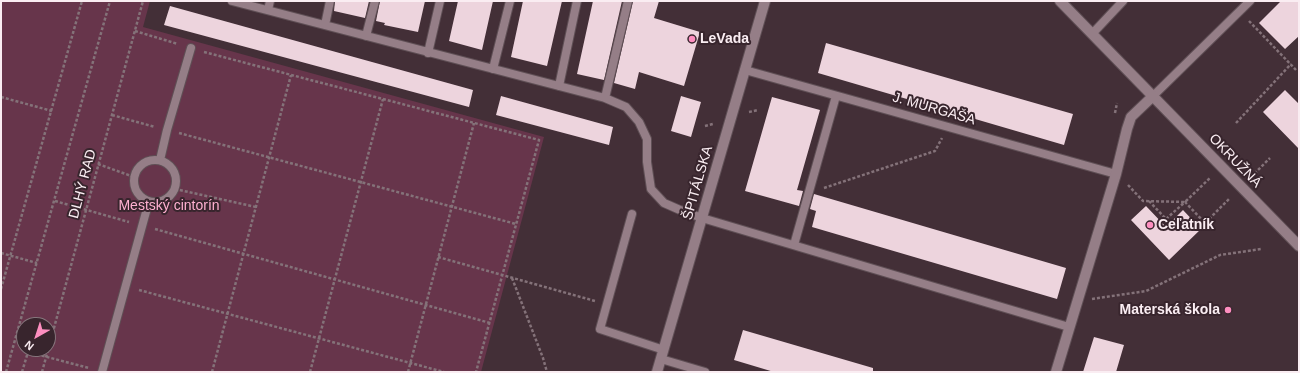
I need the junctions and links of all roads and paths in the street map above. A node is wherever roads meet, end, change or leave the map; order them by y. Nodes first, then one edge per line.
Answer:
1 (82, 1) edge
2 (110, 1) edge
3 (143, 1) edge
4 (232, 1) edge
5 (270, 1) edge
6 (330, 1) edge
7 (375, 1) edge
8 (440, 1) edge
9 (510, 1) edge
10 (577, 1) edge
11 (628, 1) edge
12 (764, 1) edge
13 (1060, 1) edge
14 (1123, 1) edge
15 (1250, 1) edge
16 (268, 10) junction
17 (1239, 11) junction
18 (324, 25) junction
19 (135, 31) junction
20 (1092, 34) junction
21 (366, 36) junction
22 (191, 48) junction
23 (428, 52) junction
24 (1291, 64) junction
25 (493, 69) junction
26 (745, 70) junction
27 (1296, 70) dead end
28 (291, 75) junction
29 (559, 86) junction
30 (836, 96) junction
31 (1, 97) edge
32 (1152, 97) junction
33 (605, 98) junction
34 (383, 99) junction
35 (52, 111) junction
36 (112, 115) junction
37 (1236, 122) dead end
38 (474, 123) junction
39 (947, 127) junction
40 (167, 130) junction
41 (269, 158) junction
42 (1270, 158) dead end
43 (160, 160) junction
44 (98, 164) junction
45 (1221, 167) junction
46 (1116, 174) junction
47 (134, 177) junction
48 (1251, 177) dead end
49 (360, 183) junction
50 (175, 189) junction
51 (809, 193) junction
52 (1230, 198) dead end
53 (55, 201) junction
54 (149, 201) junction
55 (1149, 201) junction
56 (1185, 202) junction
57 (256, 207) junction
58 (451, 208) junction
59 (86, 210) junction
60 (632, 214) dead end
61 (702, 218) junction
62 (516, 224) junction
63 (143, 225) junction
64 (794, 245) junction
65 (1299, 246) edge
66 (1261, 249) dead end
67 (1, 253) edge
68 (243, 253) junction
69 (10, 256) junction
70 (438, 257) junction
71 (37, 263) junction
72 (503, 275) junction
73 (512, 277) junction
74 (334, 279) junction
75 (125, 286) junction
76 (1, 289) edge
77 (1077, 300) junction
78 (426, 304) junction
79 (607, 304) junction
80 (227, 314) junction
81 (56, 320) edge
82 (490, 323) junction
83 (1069, 327) junction
84 (319, 338) junction
85 (662, 354) junction
86 (26, 357) edge
87 (46, 357) edge
88 (50, 357) edge
89 (410, 363) junction
90 (6, 372) edge
91 (22, 372) edge
92 (42, 372) edge
93 (102, 372) edge
94 (212, 372) edge
95 (310, 372) edge
96 (408, 372) edge
97 (444, 372) edge
98 (476, 372) edge
99 (547, 372) edge
100 (657, 372) edge
101 (705, 372) edge
102 (1056, 372) edge

1 - 35 path
2 - 53 path, DLHÝ RAD
3 - 19 path, DLHÝ RAD
4 - 16 lane
5 - 16 lane
6 - 18 lane
7 - 21 lane
8 - 23 lane
9 - 25 lane
10 - 29 lane
11 - 33 lane
12 - 26 street, ŠPITÁLSKA
13 - 20 street, OKRUŽNÁ
14 - 20 lane
15 - 17 lane
16 - 18 lane
17 - 24 path
17 - 32 lane
18 - 21 lane
19 - 22 path
19 - 36 path, DLHÝ RAD
20 - 32 street, OKRUŽNÁ
21 - 23 lane
22 - 28 path
22 - 40 lane
23 - 25 lane
24 - 27 path
24 - 37 path
25 - 29 lane
26 - 30 lane, J. MURGAŠA
26 - 61 street, ŠPITÁLSKA
28 - 34 path
28 - 41 path
29 - 33 lane
30 - 39 lane, J. MURGAŠA
30 - 51 lane
31 - 35 path
32 - 45 street, OKRUŽNÁ
32 - 46 street
33 - 61 lane
34 - 38 path
34 - 49 path
35 - 69 path
36 - 40 path
36 - 44 path, DLHÝ RAD
38 - 58 path
38 - 62 path
39 - 46 lane, J. MURGAŠA
39 - 51 path
40 - 41 path
40 - 43 lane
41 - 49 path
41 - 57 path
42 - 48 path
43 - 47 lane
43 - 50 lane
44 - 47 path
44 - 59 path, DLHÝ RAD
45 - 56 path
45 - 65 street, OKRUŽNÁ
46 - 55 path
46 - 77 street
47 - 54 lane
49 - 58 path
49 - 74 path
50 - 54 lane
50 - 57 path
51 - 64 lane
52 - 56 path
53 - 59 path
53 - 71 path, DLHÝ RAD
54 - 63 lane
55 - 56 path
55 - 56 path
57 - 68 path
58 - 62 path
58 - 70 path
59 - 63 path
59 - 81 path, DLHÝ RAD
60 - 79 lane
61 - 64 lane
61 - 85 street, ŠPITÁLSKA
62 - 72 path
63 - 68 path
63 - 75 lane
64 - 83 lane
66 - 77 path
67 - 69 path
68 - 74 path
68 - 80 path
69 - 71 path
69 - 76 path
70 - 72 path
70 - 78 path
71 - 90 path, DLHÝ RAD
72 - 73 path
72 - 82 path
73 - 79 path
73 - 99 path
74 - 78 path
74 - 84 path
75 - 80 path
75 - 93 lane
77 - 83 street
78 - 82 path
78 - 89 path
79 - 85 lane
80 - 84 path
80 - 94 path
82 - 98 path
83 - 102 street
84 - 89 path
84 - 95 path
85 - 100 street, ŠPITÁLSKA
85 - 101 lane
86 - 91 path
87 - 92 path, DLHÝ RAD
88 - 93 path
89 - 96 path
89 - 97 path

